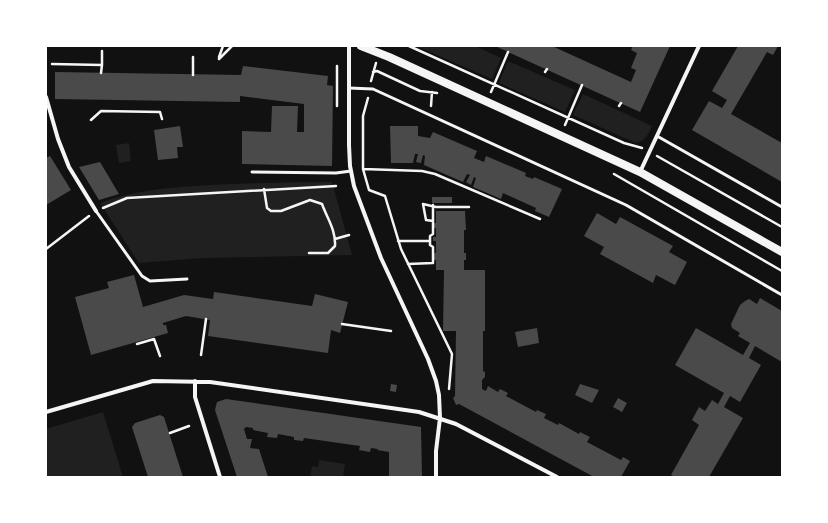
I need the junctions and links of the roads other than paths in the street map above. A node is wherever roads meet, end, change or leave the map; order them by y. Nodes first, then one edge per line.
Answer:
1 (349, 46) edge
2 (361, 46) edge
3 (698, 46) edge
4 (349, 88) junction
5 (46, 97) edge
6 (657, 136) junction
7 (351, 171) junction
8 (252, 172) dead end
9 (640, 172) junction
10 (782, 207) edge
11 (96, 211) joint
12 (782, 252) edge
13 (187, 279) dead end
14 (782, 295) edge
15 (195, 381) junction
16 (46, 412) edge
17 (440, 418) junction
18 (220, 477) edge
19 (436, 477) edge
20 (557, 477) edge

1 - 4 street
2 - 9 main road
3 - 6 street
4 - 7 street
4 - 14 lane
5 - 11 street
6 - 9 street
6 - 10 lane
7 - 8 lane
7 - 17 street
9 - 12 main road
11 - 13 lane
15 - 16 street
15 - 17 street
15 - 18 street
17 - 19 street
17 - 20 street

